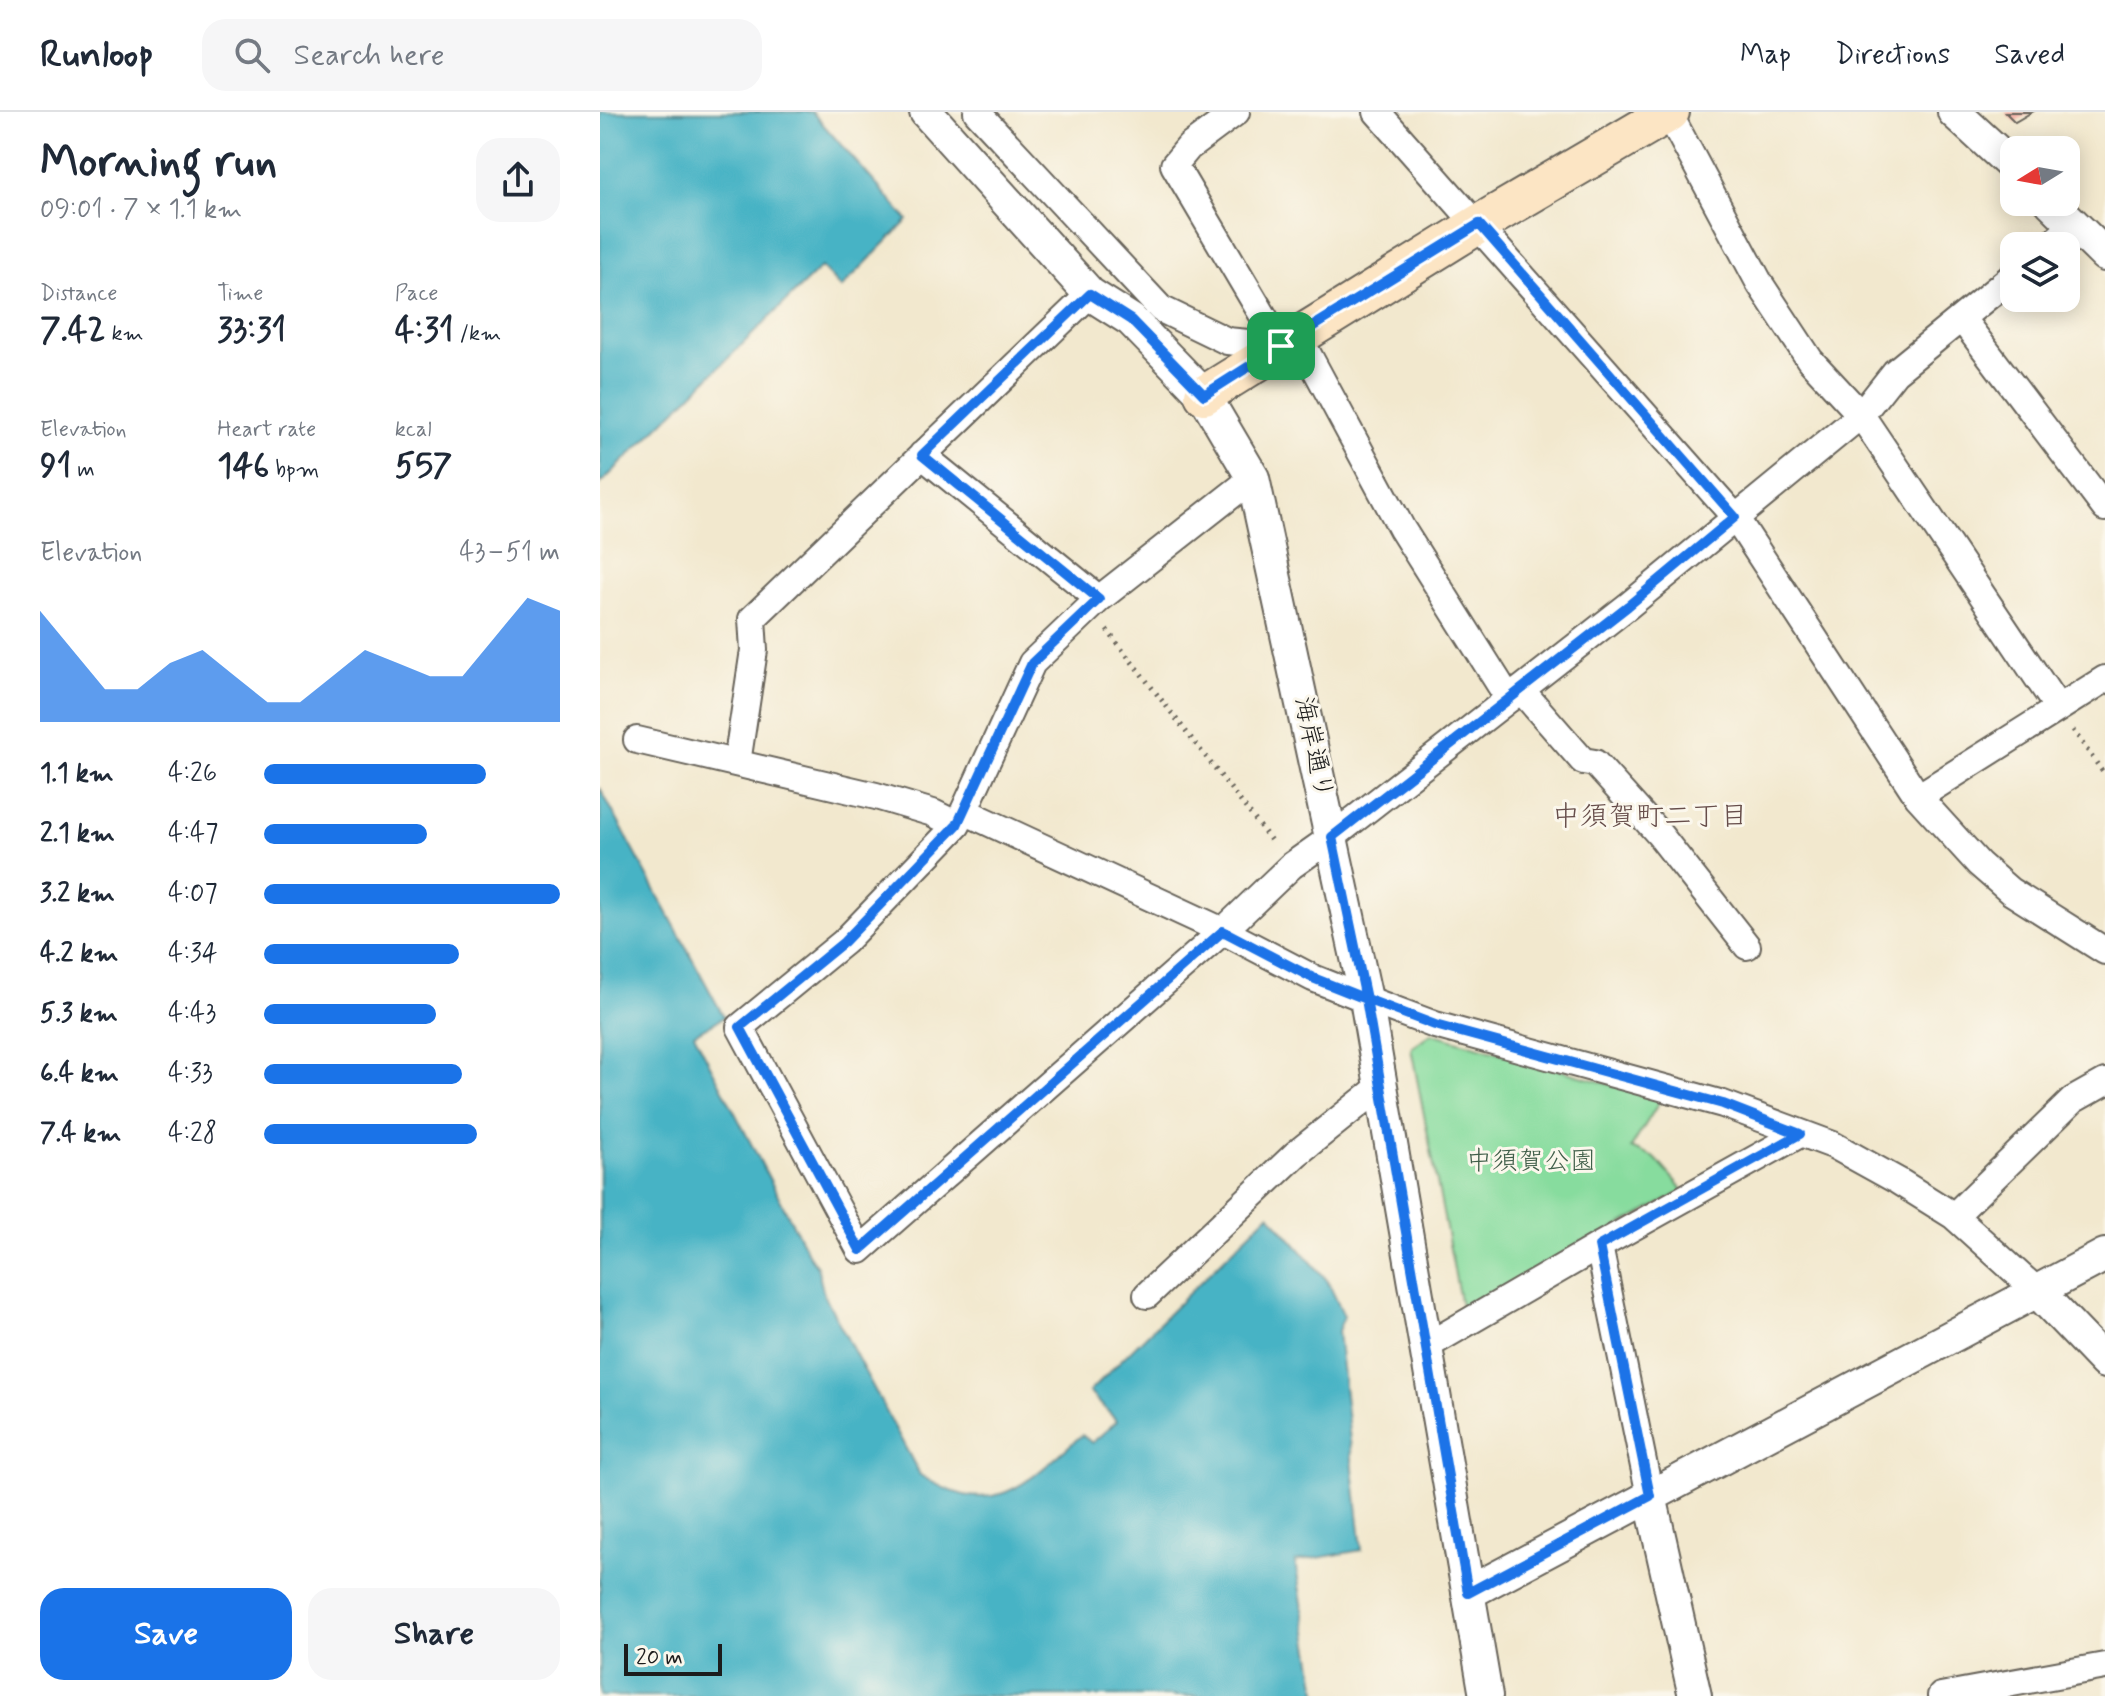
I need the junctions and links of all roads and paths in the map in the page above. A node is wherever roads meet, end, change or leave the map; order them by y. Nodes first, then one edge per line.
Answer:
1 (926, 112) edge
2 (977, 112) edge
3 (1236, 112) edge
4 (1377, 112) edge
5 (1669, 112) edge
6 (1954, 112) edge
7 (2000, 154) edge
8 (2066, 216) edge
9 (1479, 224) junction
10 (2075, 224) junction
11 (2066, 232) edge
12 (2105, 255) edge
13 (2000, 287) edge
14 (1090, 294) junction
15 (1962, 319) junction
16 (1289, 341) junction
17 (1204, 395) junction
18 (1861, 415) junction
19 (922, 455) junction
20 (1253, 478) junction
21 (2105, 508) edge
22 (1735, 517) junction
23 (1094, 604) junction
24 (2105, 679) edge
25 (1515, 695) junction
26 (2058, 708) junction
27 (637, 740) dead end
28 (737, 763) junction
29 (2105, 775) edge
30 (1918, 797) junction
31 (960, 818) junction
32 (1332, 837) junction
33 (1291, 866) junction
34 (1223, 931) junction
35 (1747, 946) dead end
36 (2105, 951) edge
37 (1366, 999) junction
38 (2105, 1082) edge
39 (1381, 1086) junction
40 (1800, 1134) junction
41 (1954, 1216) junction
42 (1599, 1246) junction
43 (2105, 1255) edge
44 (2037, 1291) junction
45 (1147, 1295) dead end
46 (1425, 1347) junction
47 (2105, 1362) edge
48 (1650, 1496) junction
49 (1468, 1593) junction
50 (2105, 1666) edge
51 (1486, 1696) edge
52 (1695, 1696) edge
53 (1941, 1696) edge

1 - 14 street, 海岸通り
2 - 16 street
3 - 16 street
4 - 9 street
5 - 9 main road
5 - 18 street
6 - 7 street
8 - 10 street
9 - 16 main road
9 - 22 street
10 - 11 street
10 - 12 street
13 - 15 street
14 - 17 street, 海岸通り
14 - 19 street
15 - 18 street
15 - 21 street
16 - 17 main road
16 - 25 street
17 - 20 street, 海岸通り
18 - 22 street
18 - 26 street
19 - 23 street
19 - 28 street
20 - 23 street
20 - 32 street, 海岸通り
22 - 25 street
22 - 30 street
23 - 31 street
23 - 33 path
24 - 26 street
25 - 32 street
25 - 35 street
26 - 29 path
26 - 30 street
27 - 28 street
28 - 31 street
30 - 36 street
31 - 34 street
31 - 34 street
32 - 33 street
32 - 37 street, 海岸通り
33 - 34 street
34 - 37 street
37 - 39 street, 海岸通り
37 - 40 street
38 - 41 street
39 - 45 street
39 - 46 street, 海岸通り
40 - 41 street
40 - 42 street
41 - 44 street
42 - 46 street
42 - 48 street
43 - 44 street
44 - 47 street
44 - 48 street
46 - 49 street, 海岸通り
48 - 49 street
48 - 52 street
49 - 51 street, 海岸通り
50 - 53 street

